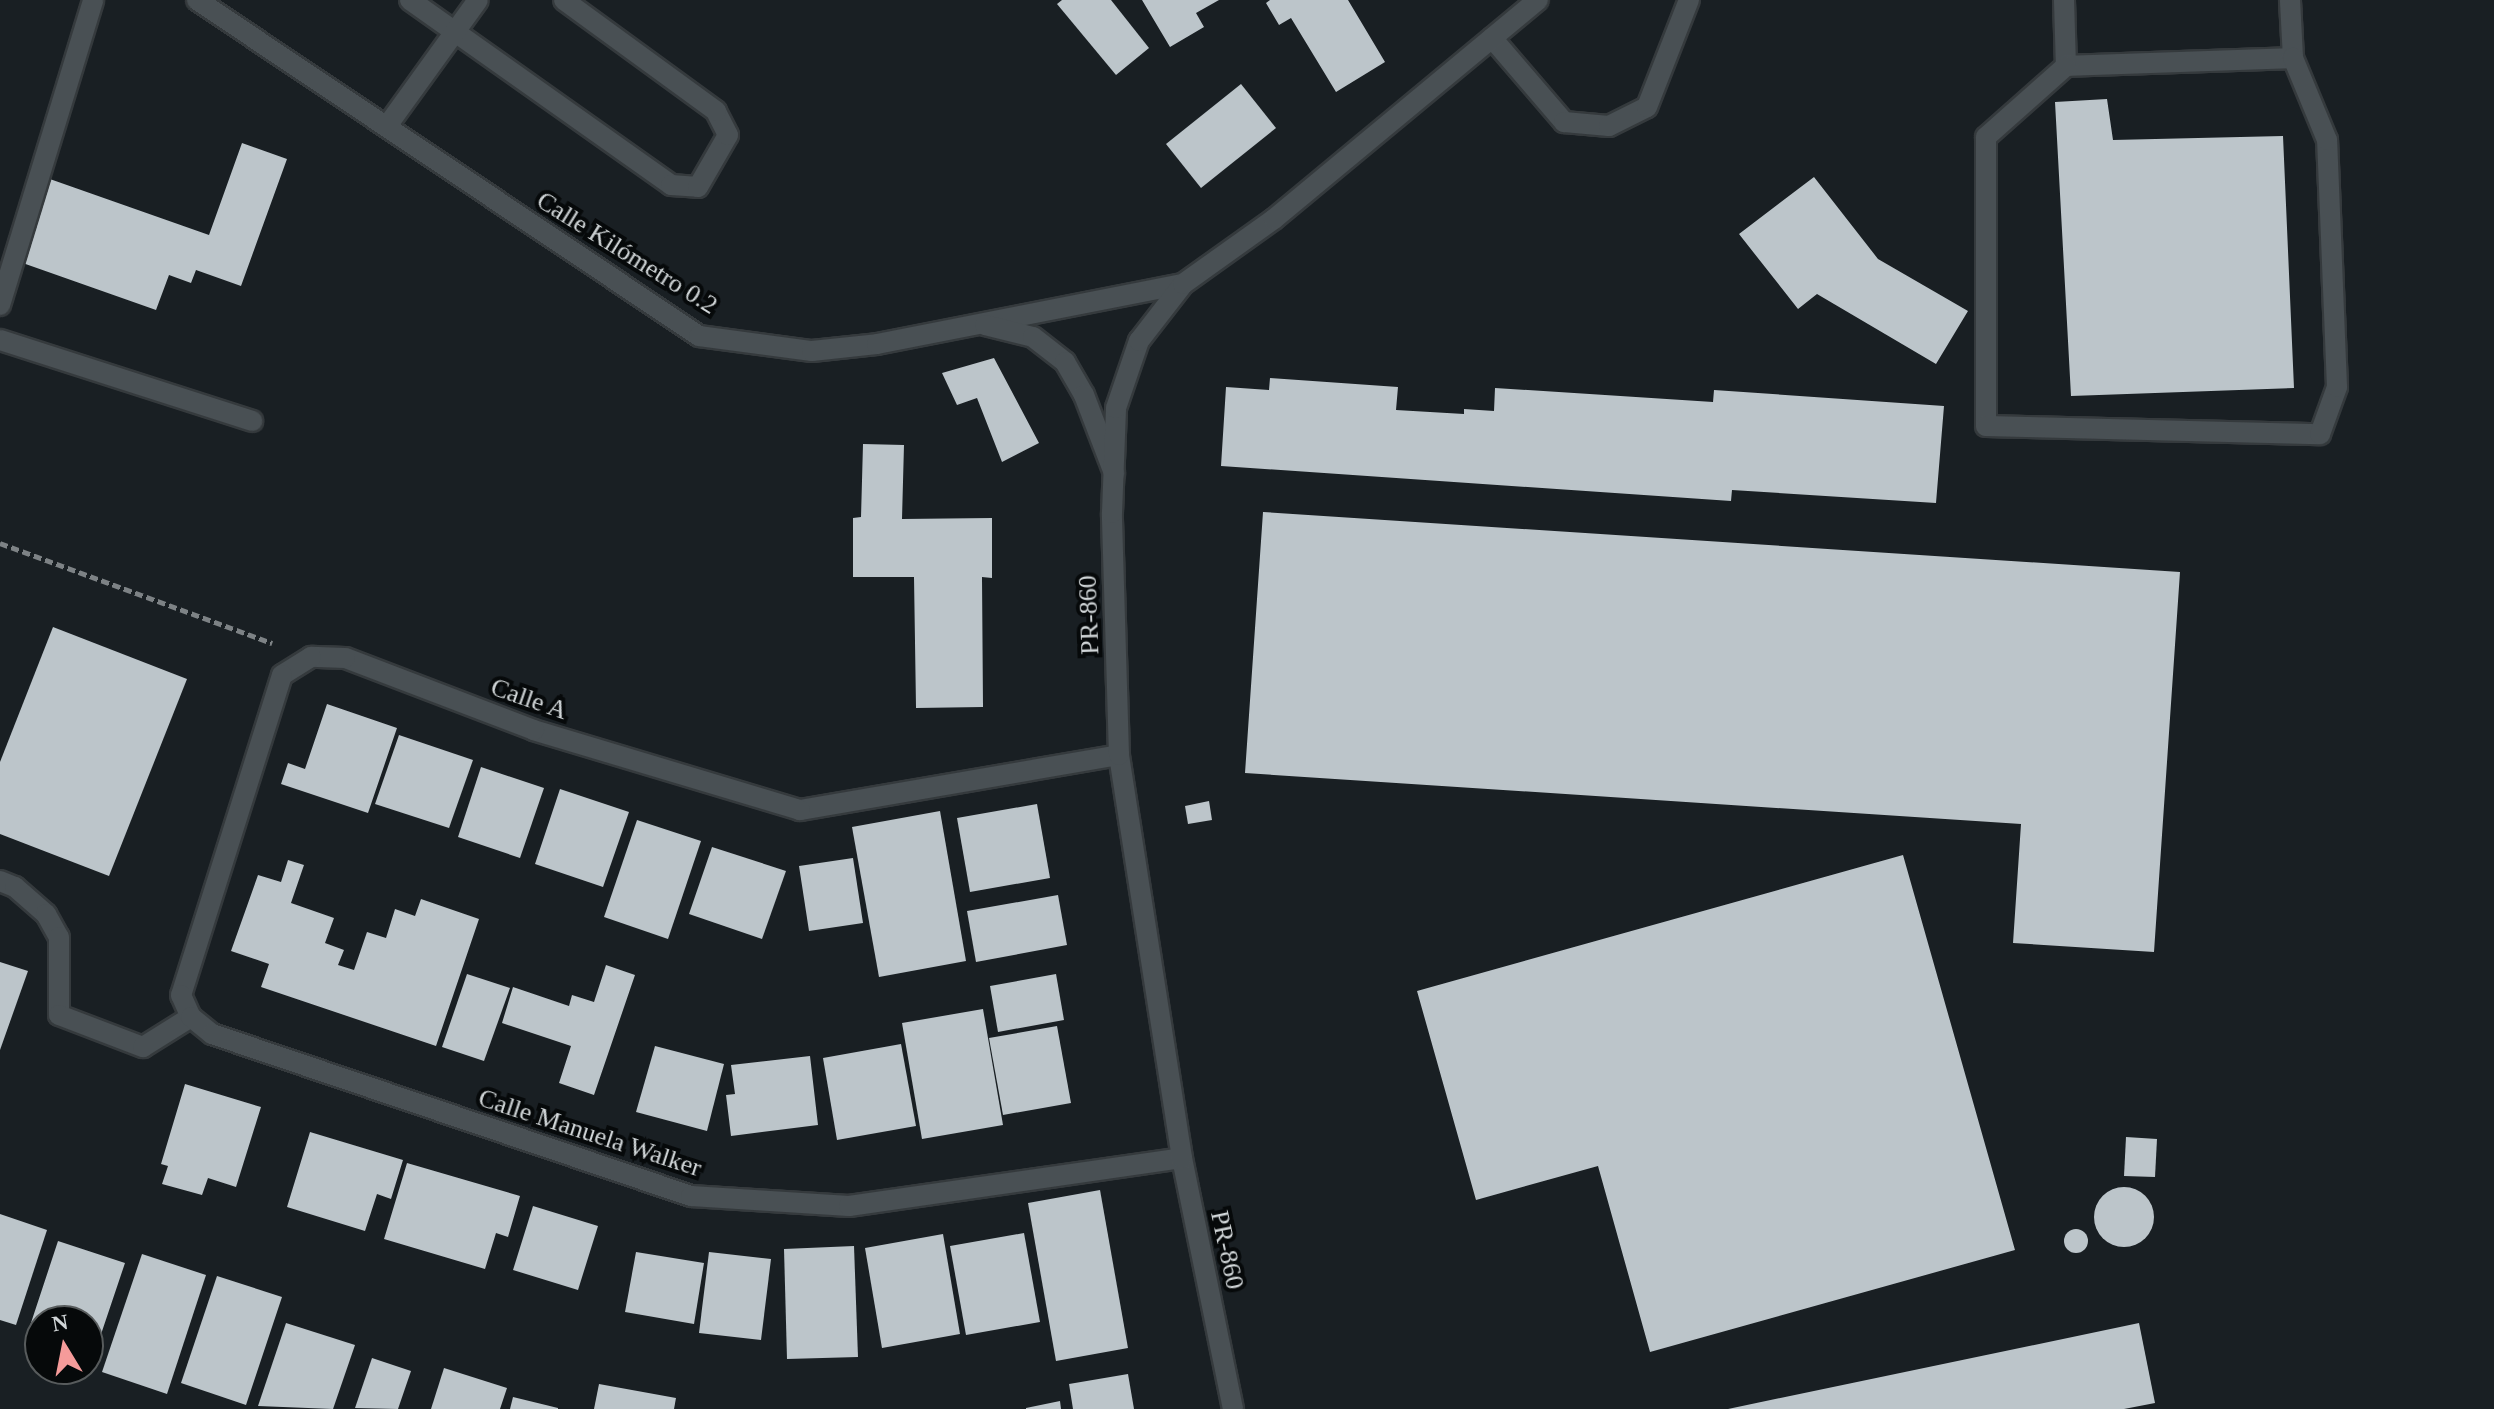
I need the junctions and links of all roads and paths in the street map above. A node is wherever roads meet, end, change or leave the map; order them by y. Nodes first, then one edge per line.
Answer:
1 (93, 0) edge
2 (197, 0) edge
3 (410, 0) edge
4 (478, 0) edge
5 (564, 0) edge
6 (1538, 0) edge
7 (1689, 0) edge
8 (2064, 0) edge
9 (2290, 0) edge
10 (455, 32) junction
11 (1492, 38) junction
12 (2293, 58) junction
13 (2066, 66) junction
14 (387, 126) junction
15 (1183, 284) junction
16 (0, 305) edge
17 (977, 323) junction
18 (0, 340) edge
19 (252, 421) dead end
20 (1114, 473) junction
21 (0, 543) edge
22 (311, 657) junction
23 (1119, 755) junction
24 (0, 881) edge
25 (191, 1017) junction
26 (1182, 1158) junction
27 (1233, 1409) edge

1 - 16 street
2 - 14 street, Calle Kilómetro 0.2
3 - 10 street
4 - 10 street
5 - 10 street
6 - 11 street, PR-860 / PR-860
7 - 11 street
8 - 13 street
9 - 12 street
10 - 14 street
11 - 15 street, PR-860 / PR-860
12 - 13 street
12 - 13 street
14 - 17 street, Calle Kilómetro 0.2
15 - 17 street, Calle Kilómetro 0.2
15 - 20 street, PR-860 / PR-860
17 - 20 street
18 - 19 street
20 - 23 street, PR-860 / PR-860
21 - 22 path
22 - 23 street, Calle A
22 - 25 street
23 - 26 street, PR-860 / PR-860
24 - 25 street
25 - 26 street, Calle Manuela Walker
26 - 27 street, PR-860 / PR-860

